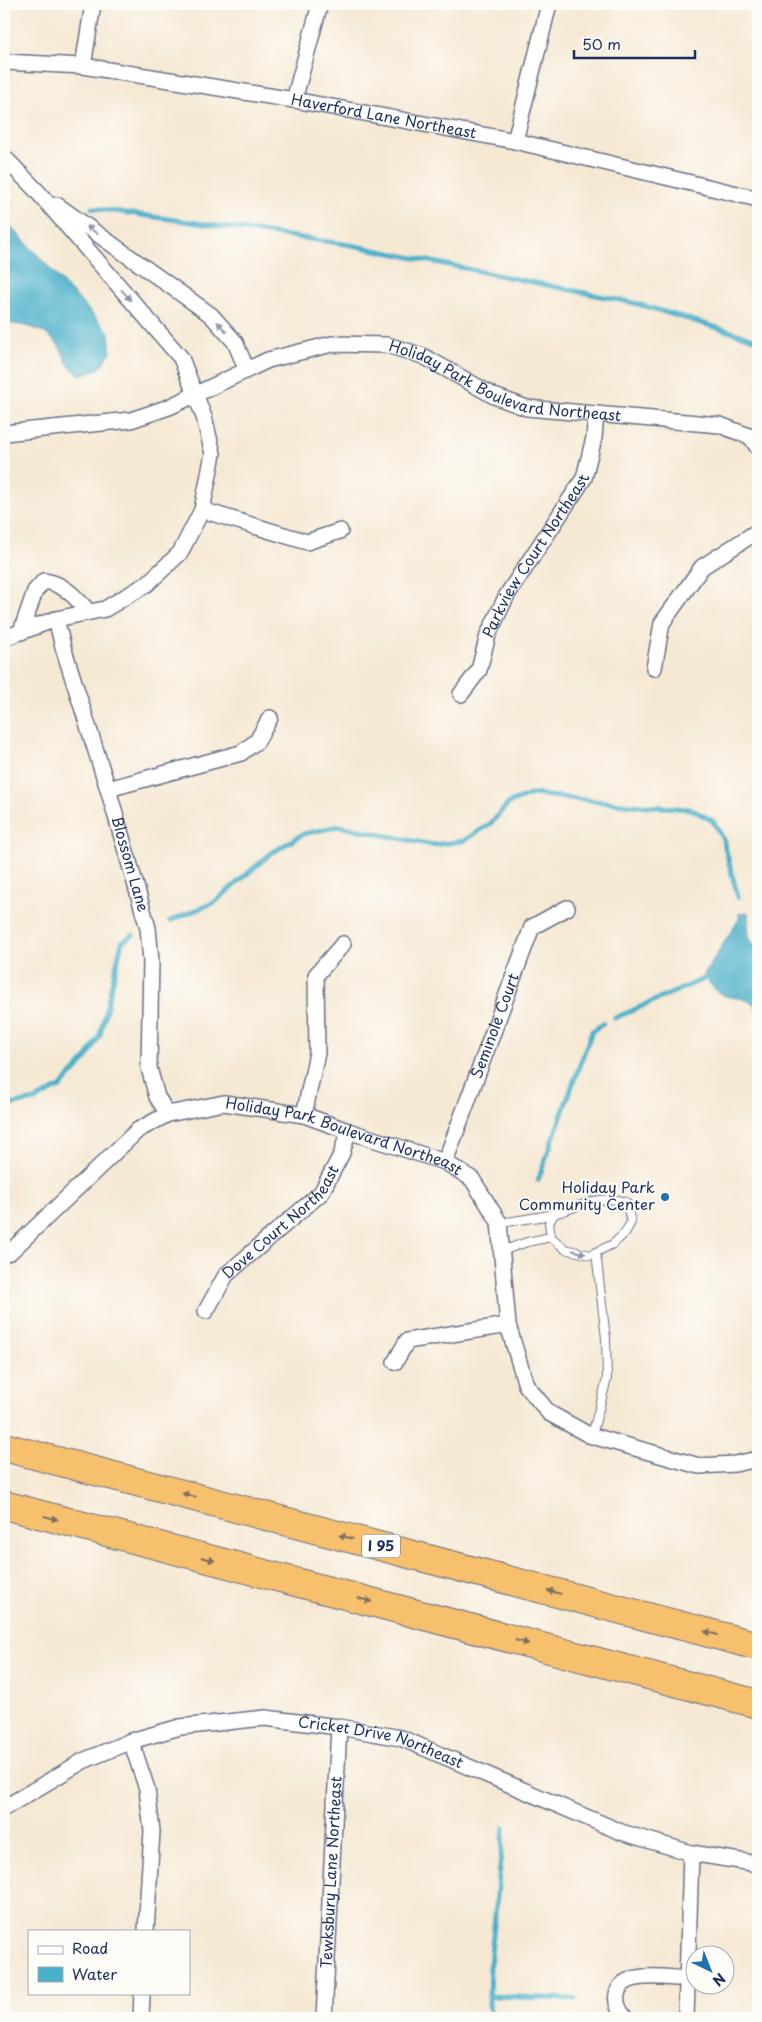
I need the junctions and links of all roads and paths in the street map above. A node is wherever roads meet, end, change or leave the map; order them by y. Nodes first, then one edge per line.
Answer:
1 (93, 4) edge
2 (320, 4) edge
3 (549, 4) edge
4 (4, 62) edge
5 (84, 66) junction
6 (294, 100) junction
7 (515, 141) junction
8 (4, 157) edge
9 (37, 192) junction
10 (758, 199) edge
11 (246, 368) junction
12 (197, 394) junction
13 (596, 414) junction
14 (4, 433) edge
15 (758, 448) edge
16 (202, 510) junction
17 (340, 531) dead end
18 (758, 531) edge
19 (89, 612) junction
20 (56, 619) junction
21 (21, 632) junction
22 (4, 638) edge
23 (654, 668) dead end
24 (461, 694) dead end
25 (270, 718) dead end
26 (108, 789) junction
27 (567, 908) dead end
28 (343, 944) dead end
29 (168, 1114) junction
30 (304, 1115) junction
31 (348, 1131) junction
32 (445, 1162) junction
33 (554, 1214) junction
34 (500, 1223) junction
35 (551, 1237) junction
36 (502, 1252) junction
37 (596, 1252) junction
38 (4, 1254) edge
39 (206, 1310) dead end
40 (508, 1325) junction
41 (395, 1362) dead end
42 (592, 1436) junction
43 (4, 1446) edge
44 (758, 1459) edge
45 (4, 1505) edge
46 (758, 1646) edge
47 (758, 1704) edge
48 (339, 1727) junction
49 (131, 1741) junction
50 (4, 1808) edge
51 (691, 1853) junction
52 (758, 1864) edge
53 (146, 1930) edge
54 (688, 1944) edge
55 (684, 1978) edge
56 (142, 1994) edge
57 (687, 1994) edge
58 (141, 2018) edge
59 (324, 2018) edge
60 (625, 2018) edge
61 (686, 2018) edge

1 - 5 street
2 - 6 street
3 - 7 street
4 - 5 street, Haverford Lane Northeast
5 - 6 street, Haverford Lane Northeast
6 - 7 street, Haverford Lane Northeast
7 - 10 street, Haverford Lane Northeast
8 - 9 street
11 -> 9 street
9 -> 12 street
11 - 12 street, Holiday Park Boulevard Northeast
11 - 13 street, Holiday Park Boulevard Northeast
12 - 14 street, Holiday Park Boulevard Northeast
12 - 16 street
13 - 15 street, Holiday Park Boulevard Northeast
13 - 24 street, Parkview Court Northeast
16 - 17 street
16 - 19 street
18 - 23 street
19 - 20 street
19 - 21 street
20 - 21 street
20 - 26 street, Blossom Lane
21 - 22 street
25 - 26 street
26 - 29 street, Blossom Lane
27 - 32 street, Seminole Court
28 - 30 street
29 - 30 street, Holiday Park Boulevard Northeast
29 - 38 street, Holiday Park Boulevard Northeast
30 - 31 street, Holiday Park Boulevard Northeast
31 - 32 street, Holiday Park Boulevard Northeast
31 - 39 street, Dove Court Northeast
32 - 34 street, Holiday Park Boulevard Northeast
33 - 34 lane
33 - 35 lane
33 - 37 lane
34 - 36 street, Holiday Park Boulevard Northeast
35 - 36 lane
35 -> 37 lane
36 - 40 street, Holiday Park Boulevard Northeast
37 - 42 lane
40 - 41 street
40 - 42 street, Holiday Park Boulevard Northeast
42 - 44 street, Holiday Park Boulevard Northeast
46 -> 43 highway, I 95
45 -> 47 highway
48 - 49 street, Cricket Drive Northeast
48 - 51 street, Cricket Drive Northeast
48 - 59 street, Tewksbury Lane Northeast
49 - 50 street, Cricket Drive Northeast
49 - 53 street
51 - 52 street, Cricket Drive Northeast
51 - 54 street
55 - 60 street
56 - 58 street
57 - 61 street

